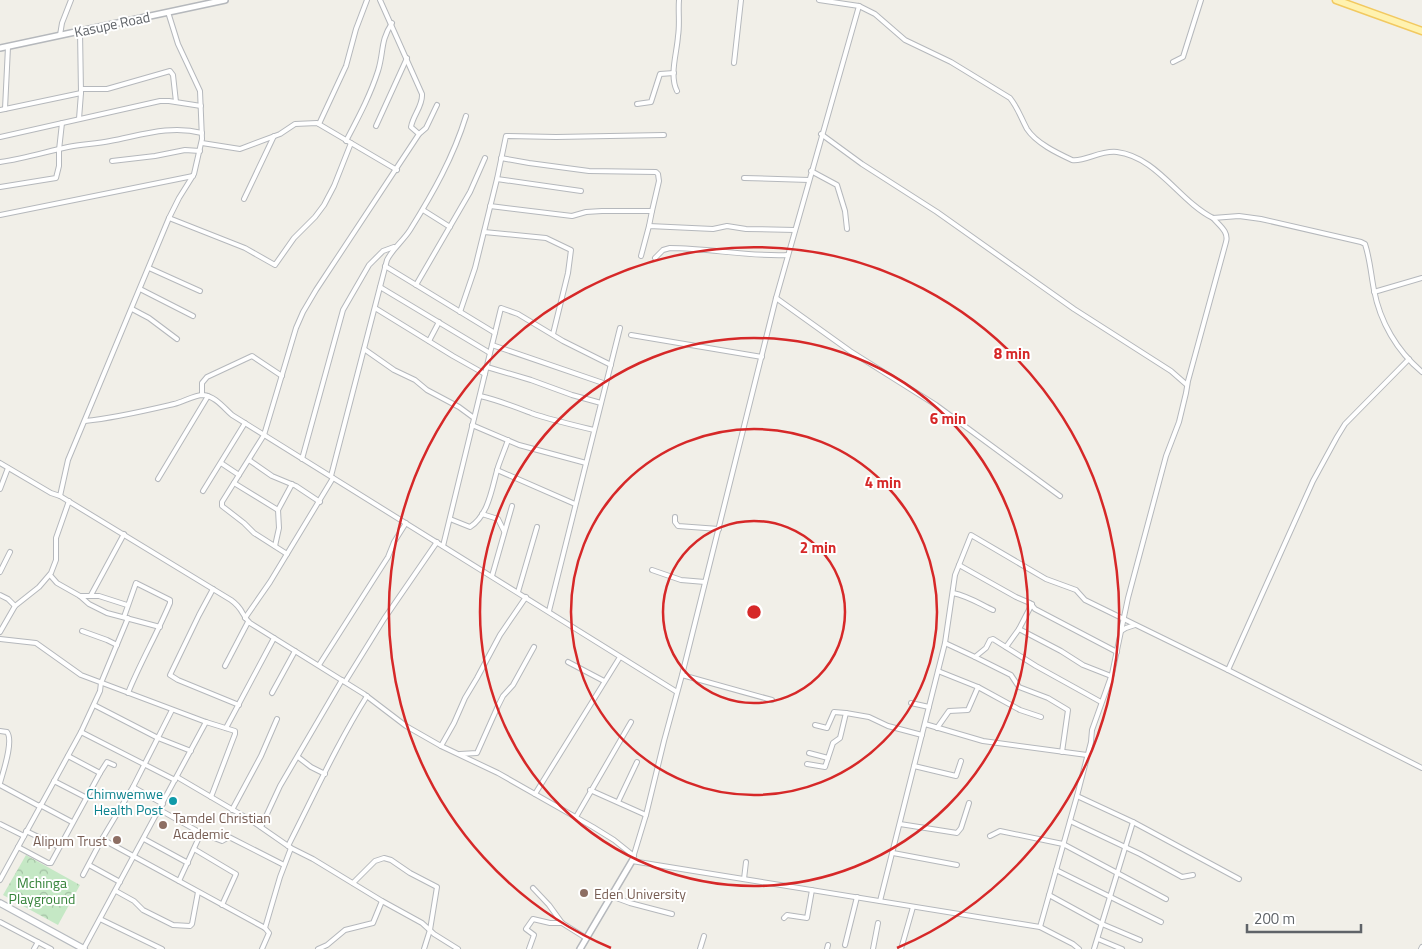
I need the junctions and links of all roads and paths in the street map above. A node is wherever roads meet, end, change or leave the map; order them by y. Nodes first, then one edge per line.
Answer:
1 (71, 0) edge
2 (225, 0) edge
3 (368, 0) edge
4 (380, 0) edge
5 (679, 0) edge
6 (741, 0) edge
7 (819, 0) edge
8 (1202, 0) edge
9 (1336, 0) edge
10 (859, 6) junction
11 (168, 12) junction
12 (392, 23) junction
13 (80, 31) junction
14 (1422, 31) edge
15 (60, 36) junction
16 (8, 46) junction
17 (0, 48) edge
18 (407, 58) junction
19 (734, 62) dead end
20 (1172, 62) dead end
21 (674, 73) junction
22 (81, 91) junction
23 (677, 91) dead end
24 (176, 102) junction
25 (637, 104) dead end
26 (438, 105) dead end
27 (201, 106) junction
28 (5, 109) junction
29 (0, 110) edge
30 (466, 116) dead end
31 (79, 119) junction
32 (62, 123) junction
33 (319, 124) junction
34 (376, 126) dead end
35 (202, 133) junction
36 (419, 134) junction
37 (821, 134) junction
38 (664, 135) dead end
39 (0, 136) edge
40 (274, 136) junction
41 (346, 141) junction
42 (202, 142) junction
43 (351, 143) junction
44 (59, 150) junction
45 (200, 151) junction
46 (484, 158) dead end
47 (501, 158) junction
48 (112, 161) dead end
49 (0, 162) edge
50 (397, 170) junction
51 (811, 171) junction
52 (193, 176) junction
53 (744, 178) dead end
54 (497, 179) junction
55 (809, 180) junction
56 (0, 186) edge
57 (581, 191) dead end
58 (244, 199) dead end
59 (490, 206) junction
60 (423, 210) junction
61 (652, 211) junction
62 (0, 214) edge
63 (169, 218) junction
64 (1213, 218) junction
65 (450, 226) junction
66 (649, 226) junction
67 (848, 228) dead end
68 (795, 230) junction
69 (484, 232) junction
70 (394, 247) junction
71 (788, 255) junction
72 (641, 256) dead end
73 (655, 258) dead end
74 (385, 266) junction
75 (149, 268) junction
76 (1422, 278) edge
77 (416, 285) junction
78 (380, 287) junction
79 (140, 290) junction
80 (200, 291) dead end
81 (1374, 292) junction
82 (776, 298) junction
83 (374, 308) junction
84 (132, 310) junction
85 (460, 312) junction
86 (193, 316) dead end
87 (439, 322) junction
88 (620, 328) dead end
89 (495, 333) junction
90 (552, 334) junction
91 (630, 335) dead end
92 (177, 338) dead end
93 (429, 341) junction
94 (492, 345) junction
95 (364, 349) junction
96 (490, 353) junction
97 (762, 358) junction
98 (1409, 359) junction
99 (611, 364) junction
100 (486, 367) junction
101 (1422, 372) edge
102 (485, 374) junction
103 (282, 376) junction
104 (606, 384) junction
105 (1187, 385) junction
106 (202, 395) junction
107 (208, 396) junction
108 (480, 396) junction
109 (601, 403) junction
110 (474, 418) junction
111 (85, 421) junction
112 (245, 423) junction
113 (472, 425) junction
114 (594, 430) junction
115 (264, 435) junction
116 (508, 440) junction
117 (302, 459) junction
118 (249, 460) junction
119 (0, 463) edge
120 (220, 463) junction
121 (586, 463) junction
122 (8, 468) junction
123 (497, 470) junction
124 (239, 475) junction
125 (332, 477) junction
126 (158, 479) dead end
127 (234, 483) junction
128 (292, 484) junction
129 (0, 489) edge
130 (203, 491) dead end
131 (60, 496) junction
132 (1060, 496) dead end
133 (69, 501) junction
134 (320, 502) junction
135 (575, 504) junction
136 (512, 506) dead end
137 (278, 510) junction
138 (482, 514) junction
139 (675, 517) dead end
140 (450, 519) junction
141 (406, 523) junction
142 (537, 528) dead end
143 (719, 529) junction
144 (504, 531) junction
145 (124, 534) junction
146 (437, 542) junction
147 (275, 546) junction
148 (444, 546) junction
149 (10, 552) dead end
150 (287, 554) junction
151 (959, 565) junction
152 (652, 570) dead end
153 (0, 572) edge
154 (50, 575) junction
155 (492, 576) junction
156 (705, 582) junction
157 (213, 589) junction
158 (518, 592) junction
159 (953, 593) junction
160 (0, 595) edge
161 (91, 595) junction
162 (80, 596) junction
163 (526, 597) junction
164 (1032, 604) junction
165 (15, 606) junction
166 (127, 606) junction
167 (993, 610) dead end
168 (549, 611) junction
169 (126, 618) junction
170 (246, 620) junction
171 (1124, 620) junction
172 (1136, 625) junction
173 (160, 627) junction
174 (1020, 629) junction
175 (82, 631) dead end
176 (1121, 631) junction
177 (0, 632) edge
178 (274, 638) junction
179 (0, 639) edge
180 (945, 643) junction
181 (117, 645) junction
182 (534, 647) dead end
183 (1006, 647) junction
184 (295, 651) junction
185 (1118, 652) junction
186 (620, 656) junction
187 (975, 657) junction
188 (568, 662) dead end
189 (319, 665) junction
190 (224, 666) dead end
191 (1228, 670) junction
192 (938, 671) junction
193 (682, 676) junction
194 (1111, 676) junction
195 (344, 681) junction
196 (604, 681) junction
197 (101, 683) junction
198 (978, 687) junction
199 (677, 692) junction
200 (128, 693) junction
201 (272, 693) dead end
202 (368, 696) junction
203 (772, 700) dead end
204 (1101, 702) junction
205 (911, 703) dead end
206 (94, 705) junction
207 (239, 705) junction
208 (929, 707) junction
209 (172, 710) junction
210 (846, 713) junction
211 (1041, 717) dead end
212 (277, 719) dead end
213 (206, 722) junction
214 (632, 722) dead end
215 (925, 724) junction
216 (815, 725) dead end
217 (226, 728) junction
218 (937, 728) junction
219 (0, 731) edge
220 (81, 732) junction
221 (922, 735) junction
222 (158, 738) junction
223 (440, 746) junction
224 (191, 751) junction
225 (1062, 752) junction
226 (809, 753) dead end
227 (458, 754) junction
228 (1087, 755) junction
229 (68, 756) junction
230 (298, 757) junction
231 (828, 758) junction
232 (961, 761) dead end
233 (637, 762) dead end
234 (114, 764) dead end
235 (806, 764) dead end
236 (145, 765) junction
237 (914, 766) junction
238 (1422, 768) edge
239 (100, 773) junction
240 (325, 774) junction
241 (176, 778) junction
242 (54, 781) junction
243 (0, 784) edge
244 (133, 788) junction
245 (590, 790) junction
246 (535, 794) junction
247 (1077, 796) junction
248 (211, 797) junction
249 (87, 798) junction
250 (618, 802) junction
251 (968, 803) dead end
252 (163, 804) junction
253 (40, 805) junction
254 (160, 810) junction
255 (232, 810) junction
256 (646, 815) junction
257 (576, 817) junction
258 (1070, 820) junction
259 (72, 822) junction
260 (1133, 822) junction
261 (0, 824) edge
262 (900, 824) junction
263 (261, 827) junction
264 (26, 831) junction
265 (201, 833) junction
266 (24, 836) junction
267 (990, 836) dead end
268 (102, 839) junction
269 (144, 839) junction
270 (1063, 844) junction
271 (18, 847) junction
272 (59, 847) junction
273 (290, 847) junction
274 (1125, 848) junction
275 (194, 850) junction
276 (893, 853) junction
277 (134, 857) junction
278 (633, 859) junction
279 (746, 862) dead end
280 (188, 863) junction
281 (0, 864) edge
282 (89, 865) junction
283 (284, 865) junction
284 (957, 865) dead end
285 (7, 867) junction
286 (1056, 870) junction
287 (1118, 873) junction
288 (83, 875) dead end
289 (1193, 875) dead end
290 (744, 879) junction
291 (1239, 879) dead end
292 (0, 880) edge
293 (120, 882) junction
294 (179, 882) junction
295 (353, 883) junction
296 (534, 888) dead end
297 (812, 890) junction
298 (116, 891) junction
299 (198, 892) junction
300 (1049, 895) junction
301 (611, 896) junction
302 (856, 897) junction
303 (1166, 898) dead end
304 (1111, 899) junction
305 (382, 901) junction
306 (880, 901) junction
307 (0, 903) edge
308 (222, 905) junction
309 (913, 907) junction
310 (672, 914) dead end
311 (784, 918) dead end
312 (100, 919) junction
313 (0, 922) edge
314 (1161, 922) dead end
315 (562, 923) junction
316 (878, 923) dead end
317 (1102, 924) junction
318 (1040, 927) junction
319 (264, 928) junction
320 (430, 930) junction
321 (704, 936) dead end
322 (586, 938) junction
323 (1098, 939) junction
324 (1140, 940) dead end
325 (38, 942) junction
326 (845, 945) dead end
327 (34, 949) edge
328 (51, 949) edge
329 (84, 949) edge
330 (162, 949) edge
331 (263, 949) edge
332 (318, 949) edge
333 (424, 949) edge
334 (458, 949) edge
335 (529, 949) edge
336 (580, 949) edge
337 (700, 949) edge
338 (873, 949) edge
339 (901, 949) edge
340 (1079, 949) edge
341 (1094, 949) edge
342 (1122, 949) edge

1 - 15 street
2 - 11 street, Kasupe Road
3 - 33 street
4 - 12 street
5 - 21 street
6 - 19 street
7 - 10 street
8 - 20 street
9 - 14 main road
10 - 37 street
10 - 64 street
11 - 13 street, Kasupe Road
11 - 27 street
12 - 18 street
12 - 41 street
13 - 15 street, Kasupe Road
13 - 22 street
15 - 16 street, Kasupe Road
16 - 17 street, Kasupe Road
16 - 28 street
18 - 34 street
18 - 36 street
21 - 23 street
21 - 25 street
22 - 24 street
22 - 28 street
22 - 31 street
24 - 27 street
24 - 31 street
26 - 36 street
27 - 35 street
28 - 29 street
30 - 60 street
31 - 32 street
32 - 39 street
32 - 44 street
33 - 40 street
33 - 41 street
35 - 42 street
35 - 44 street
36 - 50 street
37 - 51 street
37 - 105 street
38 - 47 street
40 - 42 street
40 - 58 street
41 - 43 street
42 - 45 street
43 - 50 street
43 - 63 street
44 - 49 street
44 - 56 street
45 - 48 street
45 - 52 street
46 - 65 street
47 - 54 street
47 - 61 street
50 - 103 street
51 - 55 street
51 - 67 street
52 - 62 street
52 - 63 street
53 - 55 street
54 - 57 street
54 - 59 street
55 - 68 street
59 - 61 street
59 - 69 street
60 - 65 street
60 - 70 street
61 - 66 street
63 - 75 street
64 - 81 street
64 - 105 street
65 - 77 street
66 - 68 street
66 - 72 street
68 - 71 street
69 - 85 street
69 - 90 street
70 - 74 street
70 - 117 street
71 - 73 street
71 - 82 street
74 - 77 street
74 - 78 street
75 - 79 street
75 - 80 street
76 - 81 street
77 - 85 street
78 - 83 street
78 - 87 street
79 - 84 street
79 - 86 street
81 - 98 street
82 - 97 street
82 - 132 street
83 - 93 street
83 - 95 street
84 - 92 street
84 - 111 street
85 - 89 street
87 - 93 street
87 - 96 street
88 - 99 street
89 - 90 street
89 - 94 street
90 - 99 street
91 - 97 street
93 - 102 street
94 - 96 street
94 - 104 street
95 - 110 street
95 - 125 street
96 - 100 street
97 - 143 street
98 - 101 street
98 - 191 street
99 - 104 street
100 - 102 street
100 - 109 street
102 - 108 street
103 - 106 street
103 - 115 street
104 - 109 street
105 - 171 street
106 - 107 street
106 - 111 street
107 - 112 street
107 - 126 street
108 - 110 street
108 - 114 street
109 - 114 street
110 - 113 street
111 - 131 street
112 - 115 street
112 - 120 street
113 - 116 street
113 - 140 street
114 - 121 street
115 - 117 street
115 - 118 street
116 - 121 street
116 - 123 street
117 - 125 street
118 - 124 street
118 - 128 street
119 - 122 street
120 - 124 street
120 - 130 street
121 - 135 street
122 - 129 street
122 - 131 street
123 - 135 street
123 - 138 street
124 - 127 street
125 - 134 street
125 - 141 street
127 - 137 street
127 - 147 street
128 - 134 street
128 - 137 street
131 - 133 street
133 - 145 street
133 - 154 street
134 - 150 street
135 - 168 street
136 - 144 street
137 - 147 street
138 - 140 street
138 - 144 street
139 - 143 street
140 - 148 street
141 - 146 street
141 - 189 street
142 - 158 street
143 - 156 street
144 - 155 street
145 - 157 street
145 - 161 street
146 - 148 street
146 - 195 street
147 - 150 street
148 - 155 street
149 - 153 street
150 - 170 street
151 - 159 street
151 - 164 street
151 - 171 street
152 - 156 street
154 - 162 street
154 - 165 street
155 - 158 street
156 - 193 street
157 - 170 street
157 - 207 street
158 - 163 street
159 - 167 street
159 - 180 street
160 - 165 street
161 - 162 street
161 - 166 street
162 - 169 street
163 - 168 street
163 - 223 street
164 - 174 street
164 - 185 street
165 - 177 street
166 - 169 street
166 - 173 street
168 - 186 street
169 - 173 street
169 - 181 street
170 - 178 street
170 - 190 street
171 - 172 street
171 - 176 street
172 - 176 street
172 - 191 street
173 - 200 street
174 - 183 street
174 - 194 street
175 - 181 street
176 - 185 street
178 - 184 street
178 - 207 street
179 - 197 street
180 - 187 street
180 - 192 street
181 - 197 street
182 - 227 street
183 - 187 street
183 - 204 street
184 - 189 street
184 - 201 street
185 - 194 street
186 - 196 street
186 - 199 street
187 - 225 street
188 - 196 street
189 - 195 street
191 - 238 street
192 - 198 street
192 - 208 street
193 - 199 street
193 - 203 street
194 - 204 street
195 - 202 street
195 - 230 street
196 - 246 street
197 - 200 street
197 - 206 street
198 - 211 street
198 - 218 street
199 - 256 street
200 - 209 street
202 - 223 street
202 - 240 street
204 - 228 street
205 - 208 street
206 - 220 street
206 - 222 street
207 - 217 street
208 - 215 street
209 - 213 street
209 - 222 street
210 - 216 street
210 - 221 street
210 - 231 street
212 - 255 street
213 - 217 street
213 - 224 street
214 - 245 street
215 - 218 street
215 - 221 street
217 - 248 street
218 - 225 street
219 - 243 street
220 - 229 street
220 - 236 street
221 - 237 street
222 - 224 street
222 - 236 street
223 - 227 street
224 - 241 street
225 - 228 street
226 - 231 street
227 - 246 street
228 - 247 street
229 - 239 street
229 - 242 street
230 - 240 street
230 - 263 street
231 - 235 street
232 - 237 street
233 - 250 street
234 - 239 street
236 - 241 street
236 - 244 street
237 - 262 street
239 - 249 street
240 - 273 street
241 - 248 street
241 - 252 street
242 - 249 street
242 - 253 street
243 - 253 street
244 - 252 street
244 - 268 street
245 - 250 street
245 - 257 street
246 - 257 street
247 - 258 street
247 - 260 street
248 - 255 street
249 - 259 street
250 - 256 street
251 - 262 street
252 - 254 street
253 - 259 street
253 - 264 street
254 - 265 street
254 - 269 street
255 - 263 street
256 - 278 street
257 - 278 street
258 - 270 street
258 - 274 street
259 - 272 street
260 - 274 street
260 - 291 street
261 - 266 street
262 - 276 street
263 - 273 street
264 - 266 street
264 - 272 street
265 - 275 street
265 - 283 street
266 - 271 street
267 - 270 street
268 - 277 street
268 - 282 street
269 - 277 street
269 - 280 street
270 - 286 street
270 - 287 street
271 - 272 street
271 - 285 street
273 - 283 street
273 - 295 street
274 - 287 street
274 - 289 street
275 - 280 street
275 - 308 street
276 - 284 street
276 - 306 street
277 - 293 street
277 - 294 street
278 - 290 street
278 - 301 street
279 - 290 street
280 - 294 street
281 - 285 street
282 - 288 street
282 - 293 street
283 - 319 street
285 - 292 street
286 - 300 street
286 - 304 street
287 - 303 street
287 - 304 street
290 - 297 street
293 - 298 street
294 - 299 street
295 - 305 street
295 - 320 street
296 - 315 street
297 - 302 street
297 - 311 street
298 - 299 street
298 - 312 street
299 - 308 street
300 - 317 street
300 - 318 street
301 - 310 street
301 - 322 street
302 - 306 street
302 - 326 street
304 - 314 street
304 - 317 street
305 - 320 street
305 - 332 street
306 - 309 street
307 - 329 main road
308 - 319 street
309 - 318 street
309 - 339 street
312 - 329 street
312 - 330 street
313 - 325 street
315 - 322 street
315 - 335 street
316 - 338 street
317 - 323 street
317 - 324 street
318 - 340 street
319 - 331 street
320 - 333 street
320 - 334 street
321 - 337 street
322 - 336 street
323 - 341 street
323 - 342 street
325 - 327 street
325 - 328 street

